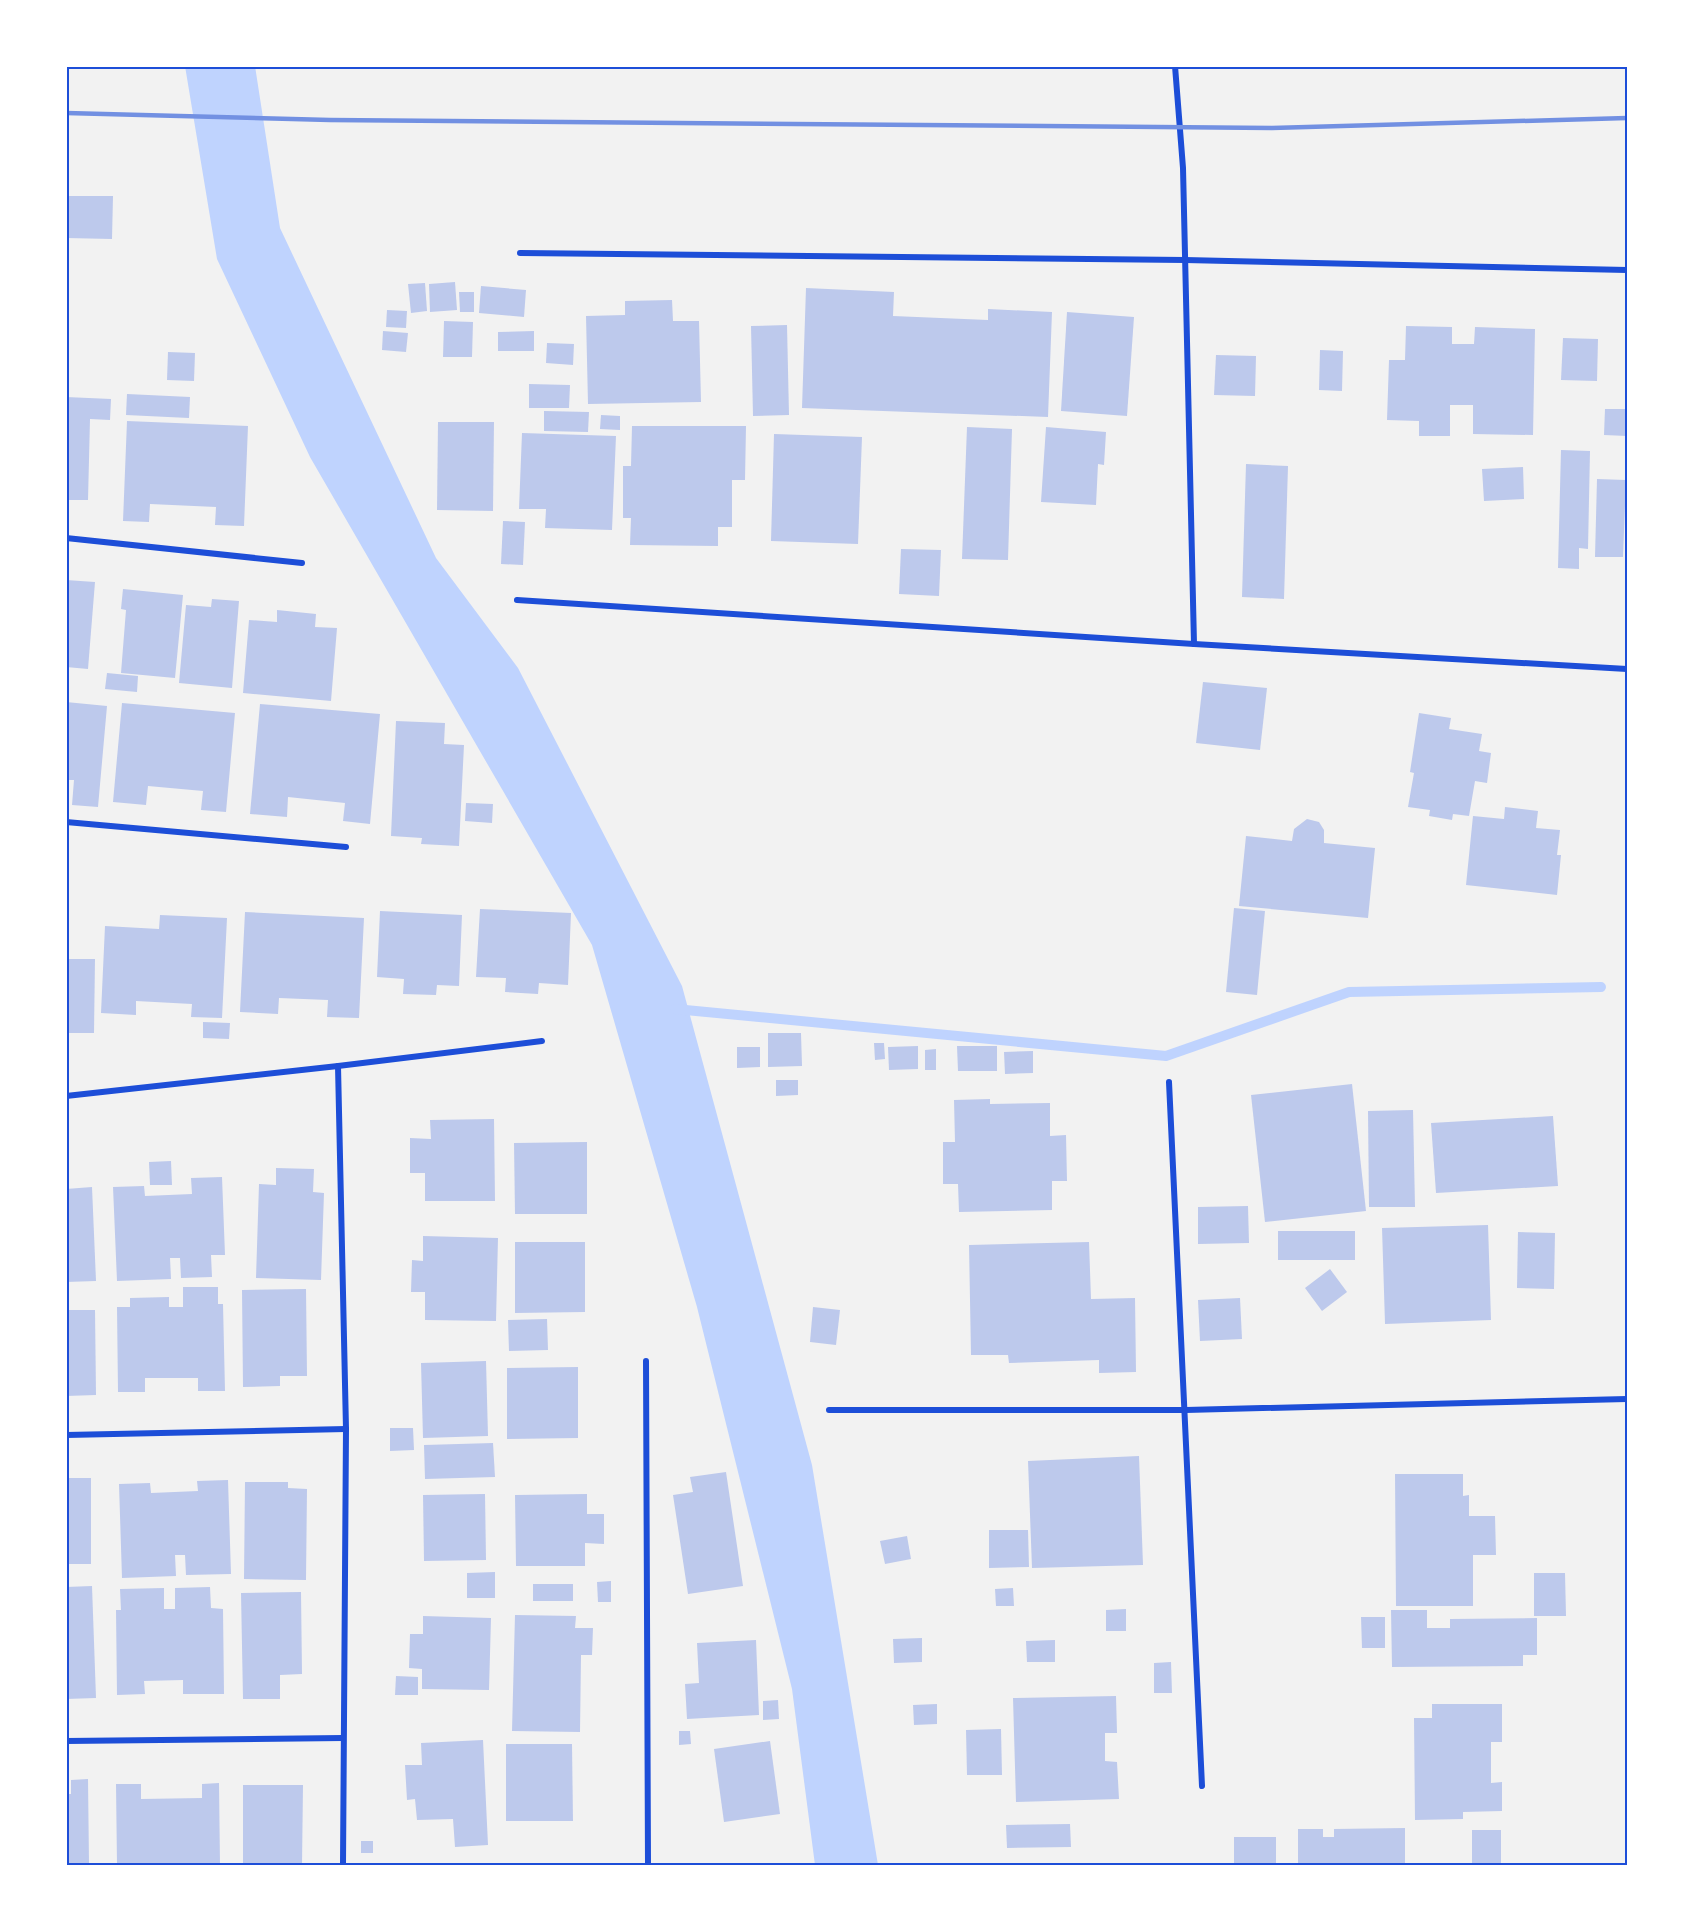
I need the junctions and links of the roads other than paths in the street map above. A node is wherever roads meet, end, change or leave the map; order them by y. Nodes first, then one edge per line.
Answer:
1 (1175, 66) edge
2 (520, 253) dead end
3 (1185, 260) junction
4 (1627, 270) edge
5 (66, 538) edge
6 (302, 563) dead end
7 (517, 600) dead end
8 (1194, 644) junction
9 (1627, 669) edge
10 (66, 822) edge
11 (346, 847) dead end
12 (542, 1041) dead end
13 (338, 1066) junction
14 (1169, 1082) dead end
15 (66, 1096) edge
16 (646, 1361) dead end
17 (1627, 1399) edge
18 (829, 1410) dead end
19 (1186, 1410) junction
20 (346, 1429) junction
21 (66, 1435) edge
22 (344, 1738) junction
23 (66, 1741) edge
24 (1202, 1786) dead end
25 (343, 1865) edge
26 (648, 1865) edge

1 - 3 street
2 - 3 street
3 - 4 street
3 - 8 street
5 - 6 street
7 - 8 street
8 - 9 street
10 - 11 street
12 - 13 street
13 - 15 street
13 - 20 street
14 - 19 street
16 - 26 street
17 - 19 street
18 - 19 street
19 - 24 street
20 - 21 street
20 - 22 street
22 - 23 street
22 - 25 street

